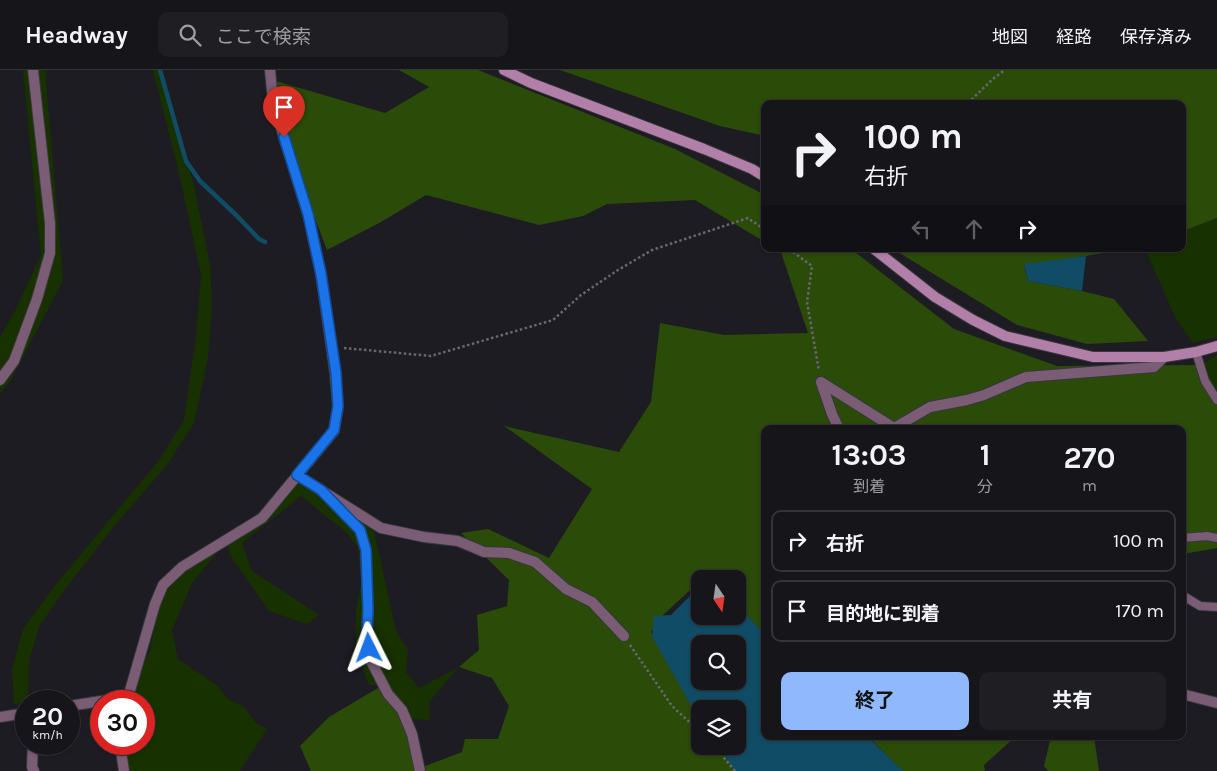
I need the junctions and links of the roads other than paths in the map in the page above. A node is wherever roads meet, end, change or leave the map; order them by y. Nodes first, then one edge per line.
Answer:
1 (33, 70) edge
2 (270, 70) edge
3 (504, 70) edge
4 (761, 175) edge
5 (878, 252) edge
6 (1217, 346) edge
7 (1196, 352) junction
8 (1164, 357) junction
9 (0, 380) edge
10 (1217, 400) edge
11 (836, 425) edge
12 (889, 425) edge
13 (899, 425) edge
14 (297, 475) junction
15 (321, 490) junction
16 (1186, 538) edge
17 (1217, 538) edge
18 (1186, 597) edge
19 (1217, 608) edge
20 (624, 636) road end
21 (130, 690) edge
22 (1186, 695) edge
23 (1217, 703) edge
24 (15, 714) edge
25 (0, 716) edge
26 (33, 755) edge
27 (122, 755) edge
28 (34, 771) edge
29 (124, 771) edge
30 (420, 771) edge

1 - 9 street
2 - 14 street
3 - 4 street
5 - 8 street
6 - 7 street
7 - 8 street
7 - 10 lane
8 - 13 street
11 - 12 street
14 - 15 street
14 - 21 street
15 - 20 street
15 - 30 street
16 - 17 lane
18 - 19 lane
22 - 23 street
24 - 25 street
26 - 28 street
27 - 29 street

